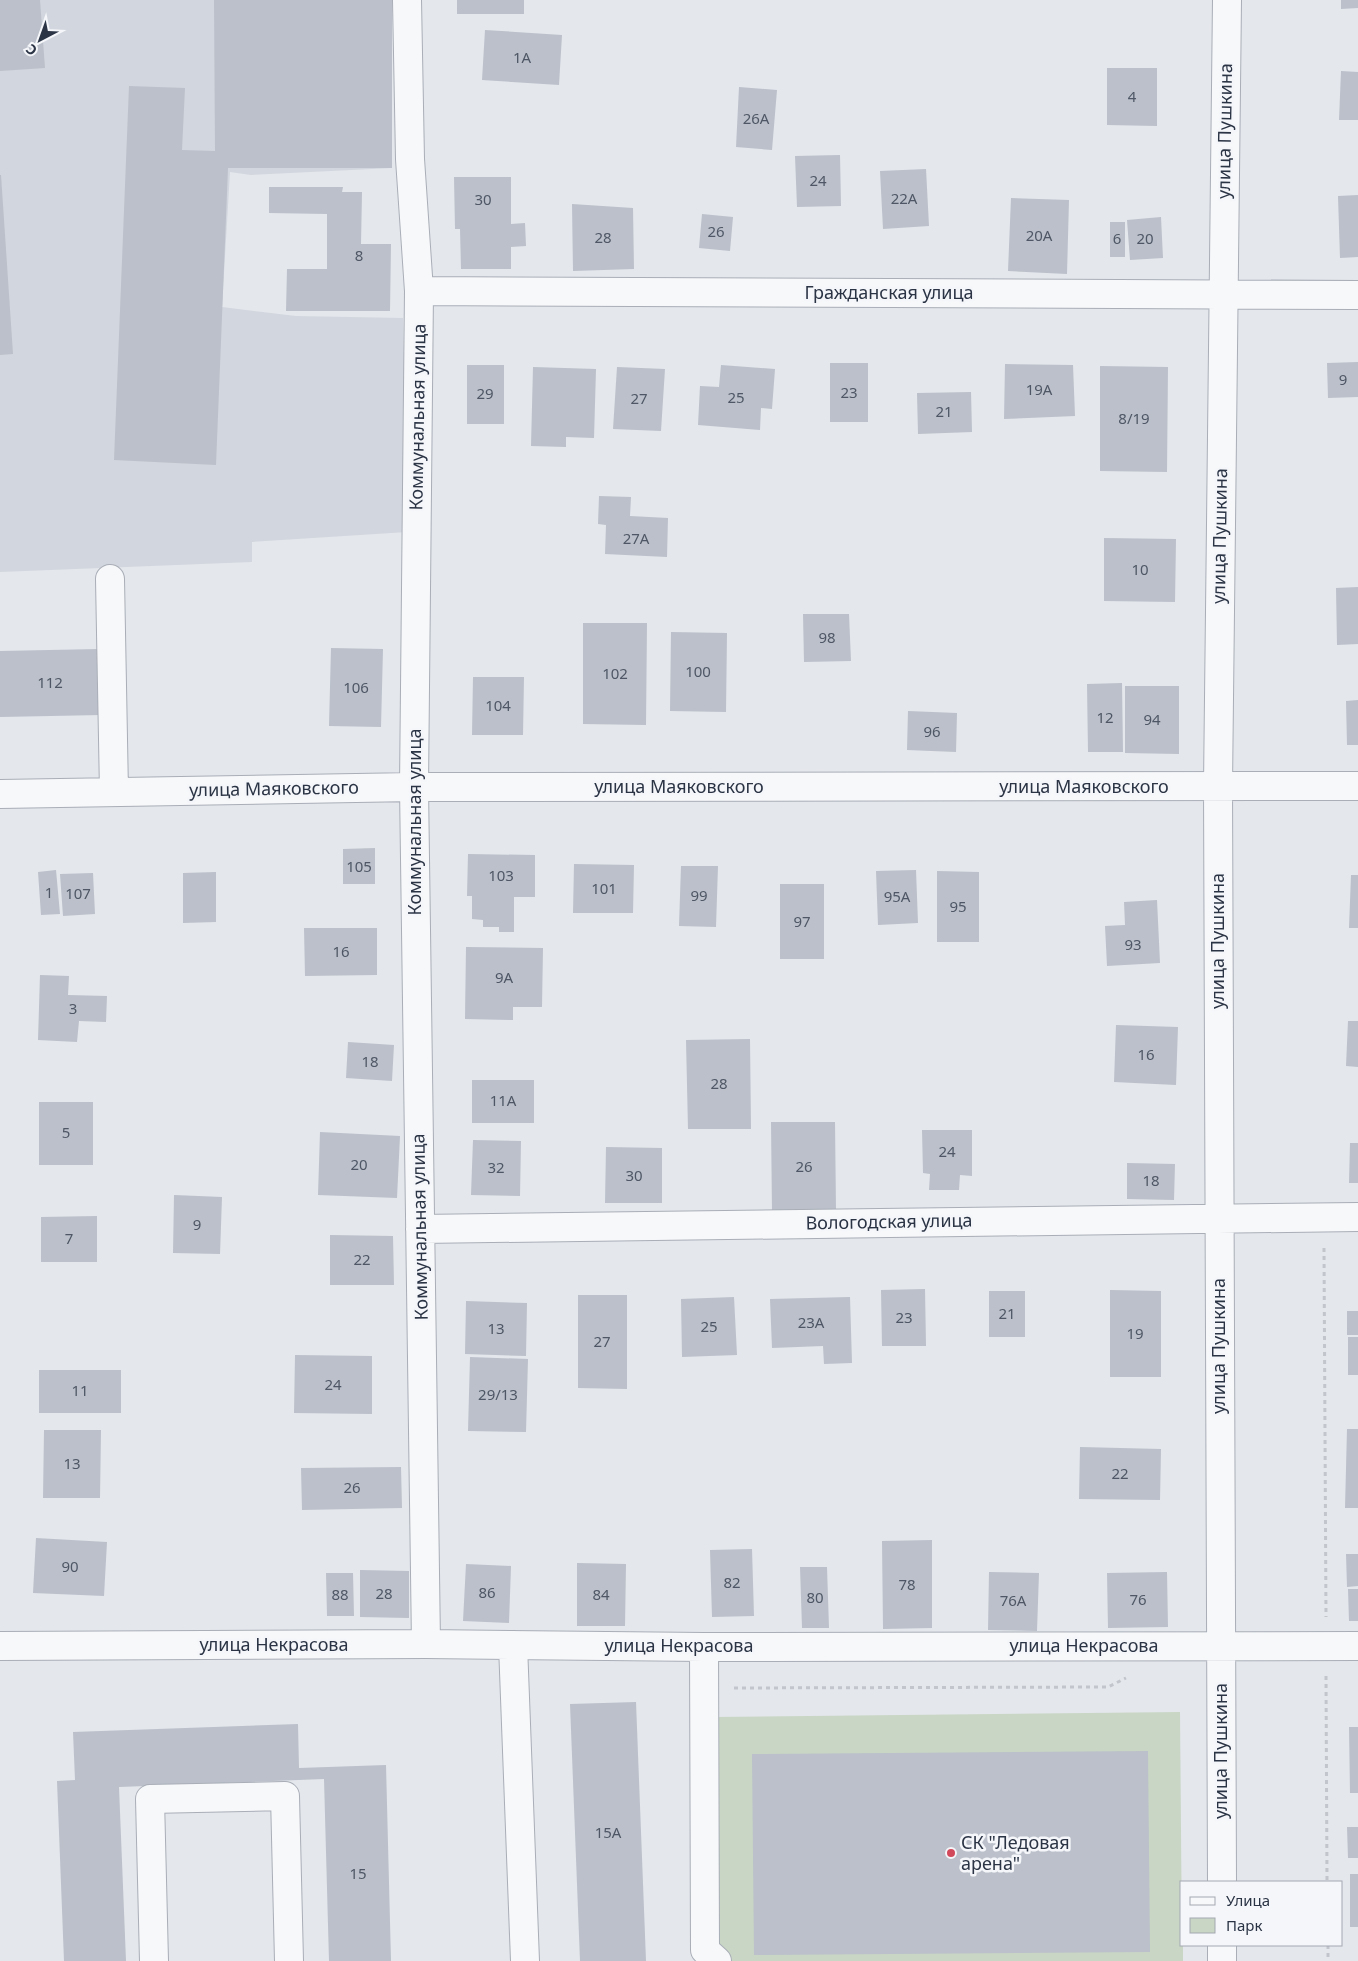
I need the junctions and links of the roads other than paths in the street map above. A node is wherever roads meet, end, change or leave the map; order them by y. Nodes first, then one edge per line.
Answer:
1 (407, 0) edge
2 (1227, 0) edge
3 (419, 290) junction
4 (1223, 294) junction
5 (1358, 294) edge
6 (110, 579) dead end
7 (1218, 786) junction
8 (1358, 786) edge
9 (414, 787) junction
10 (114, 792) junction
11 (0, 794) edge
12 (1358, 1217) edge
13 (1219, 1218) junction
14 (420, 1229) junction
15 (426, 1644) junction
16 (513, 1645) junction
17 (0, 1646) edge
18 (1221, 1646) junction
19 (1358, 1646) edge
20 (704, 1647) junction
21 (1222, 1881) edge
22 (1222, 1946) edge
23 (154, 1961) edge
24 (289, 1961) edge
25 (525, 1961) edge
26 (717, 1961) edge
27 (1222, 1961) edge

1 - 3 street, Коммунальная улица
2 - 4 street, улица Пушкина
3 - 4 street, Гражданская улица
3 - 9 street, Коммунальная улица
4 - 5 street, Гражданская улица
4 - 7 street, улица Пушкина
6 - 10 street
7 - 8 street, улица Маяковского
7 - 9 street, улица Маяковского
7 - 13 street, улица Пушкина
9 - 10 street, улица Маяковского
9 - 14 street, Коммунальная улица
10 - 11 street, улица Маяковского
12 - 13 street, Вологодская улица
13 - 14 street, Вологодская улица
13 - 18 street, улица Пушкина
14 - 15 street, Коммунальная улица
15 - 16 street, улица Некрасова
15 - 17 street, улица Некрасова
16 - 20 street, улица Некрасова
16 - 25 street
18 - 19 street, улица Некрасова
18 - 20 street, улица Некрасова
18 - 21 street, улица Пушкина
20 - 26 street
22 - 27 street
23 - 24 street

